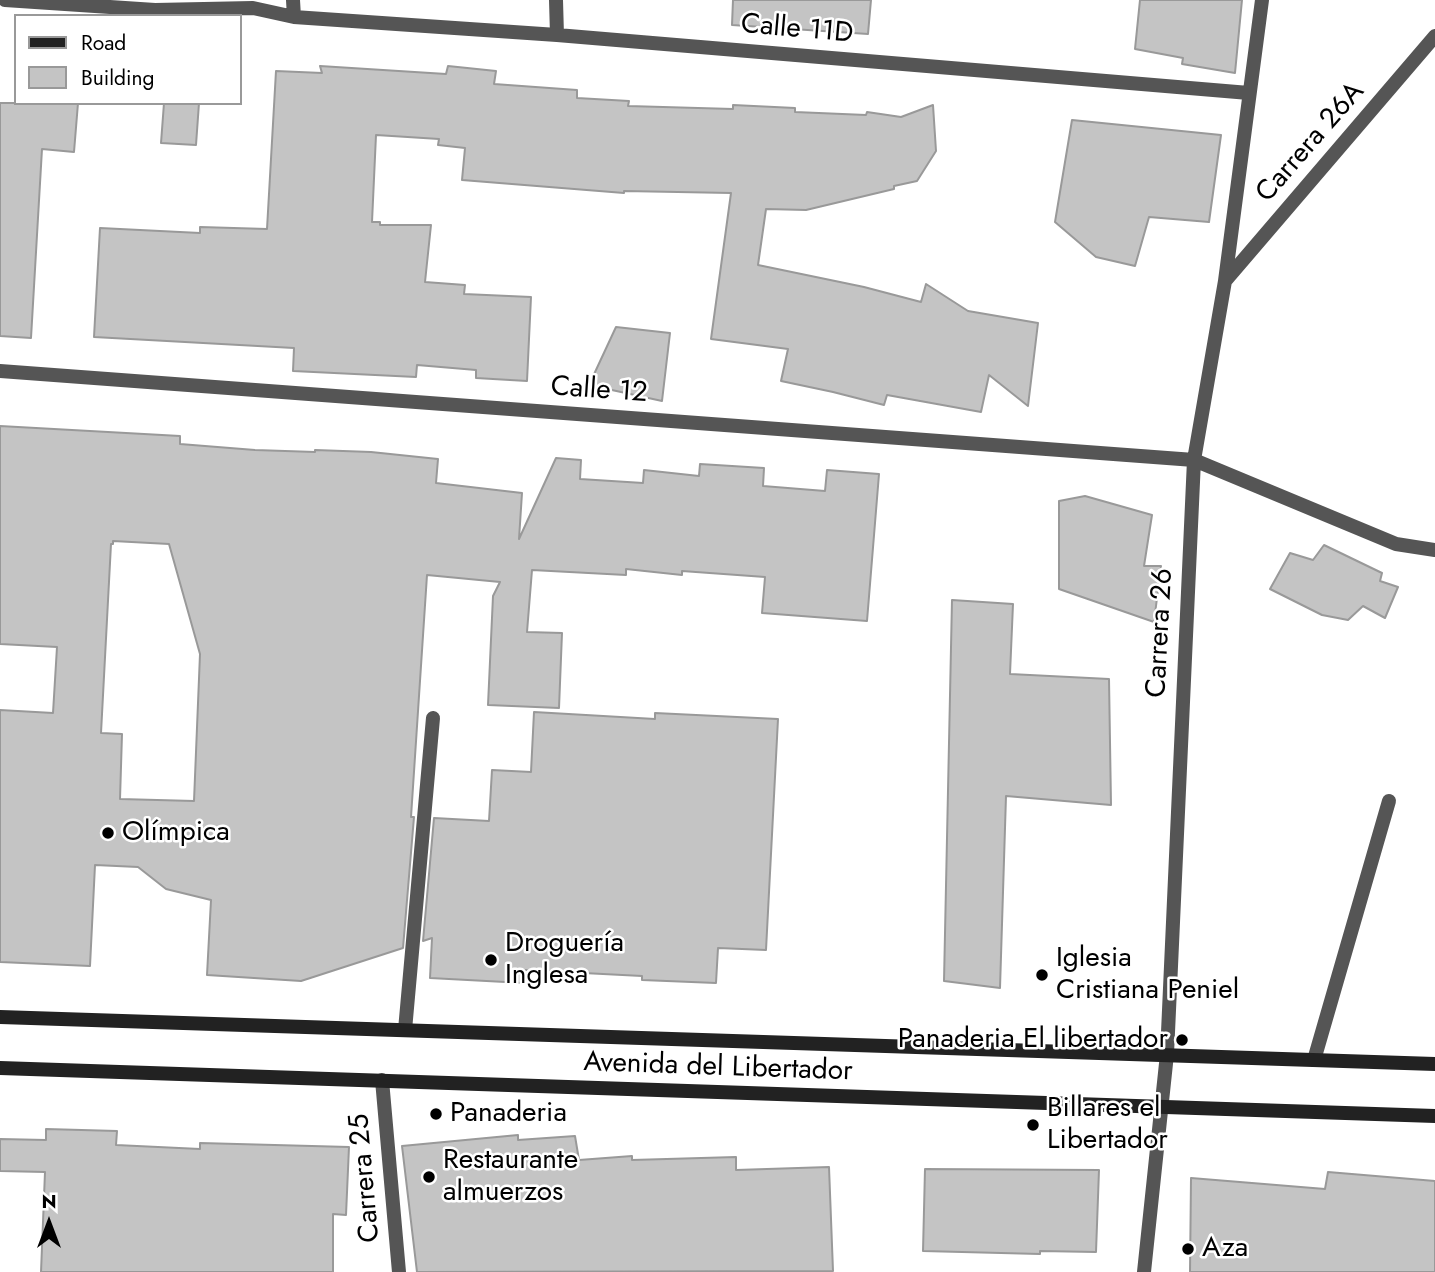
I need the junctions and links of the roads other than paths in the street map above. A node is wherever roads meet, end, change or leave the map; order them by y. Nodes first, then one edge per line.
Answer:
1 (5, 0) edge
2 (293, 0) edge
3 (556, 0) edge
4 (1262, 0) edge
5 (294, 17) junction
6 (557, 35) junction
7 (1435, 36) edge
8 (1249, 93) junction
9 (1225, 281) junction
10 (0, 371) edge
11 (1194, 460) junction
12 (1435, 550) edge
13 (433, 718) dead end
14 (1389, 801) dead end
15 (0, 1017) edge
16 (405, 1030) junction
17 (1167, 1054) junction
18 (1314, 1060) junction
19 (1435, 1064) edge
20 (0, 1068) edge
21 (382, 1080) junction
22 (1161, 1108) junction
23 (1435, 1116) edge
24 (399, 1272) edge
25 (1143, 1272) edge

1 - 5 street, Calle 11D
2 - 5 street
3 - 6 street
4 - 8 street, Carrera 26
5 - 6 street, Calle 11D
6 - 8 street, Calle 11D
7 - 9 street, Carrera 26A
8 - 9 street, Carrera 26
9 - 11 street, Carrera 26
10 - 11 street, Calle 12
11 - 12 street, Calle 12
11 - 17 street, Carrera 26
13 - 16 street
14 - 18 street
15 - 16 main road, Avenida del Libertador
16 - 17 main road, Avenida del Libertador
17 - 18 main road, Avenida del Libertador
17 - 22 street, Carrera 26
18 - 19 main road, Avenida del Libertador
20 - 21 main road, Avenida del Libertador
21 - 22 main road, Avenida del Libertador
21 - 24 street, Carrera 25
22 - 23 main road, Avenida del Libertador
22 - 25 street, Carrera 26

